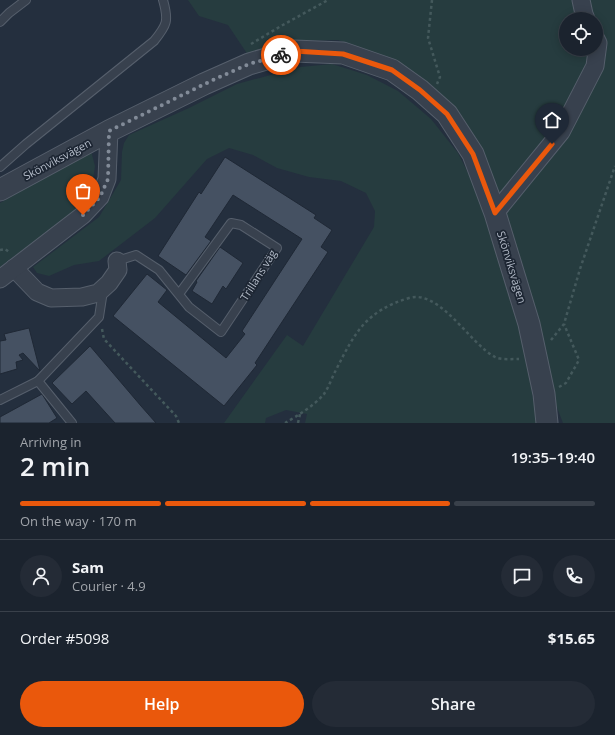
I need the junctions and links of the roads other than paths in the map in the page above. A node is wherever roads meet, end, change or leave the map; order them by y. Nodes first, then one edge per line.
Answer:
1 (26, 0) edge
2 (163, 0) edge
3 (581, 0) edge
4 (584, 12) edge
5 (0, 22) edge
6 (596, 56) edge
7 (109, 131) junction
8 (0, 167) edge
9 (0, 190) edge
10 (495, 213) junction
11 (117, 261) joint
12 (14, 268) junction
13 (0, 279) edge
14 (103, 289) junction
15 (179, 294) junction
16 (38, 381) junction
17 (0, 400) edge
18 (71, 423) edge
19 (547, 423) edge

1 - 5 lane
2 - 8 lane
3 - 4 street
6 - 10 street
7 - 9 street, Skönviksvägen
7 - 10 street, Skönviksvägen
7 - 12 street
10 - 19 street, Skönviksvägen
11 - 14 street, Trillans väg
11 - 15 lane, Trillans väg
12 - 13 street
12 - 14 street, Trillans väg
14 - 16 lane
15 - 15 lane, Trillans väg
16 - 17 lane
16 - 18 lane

